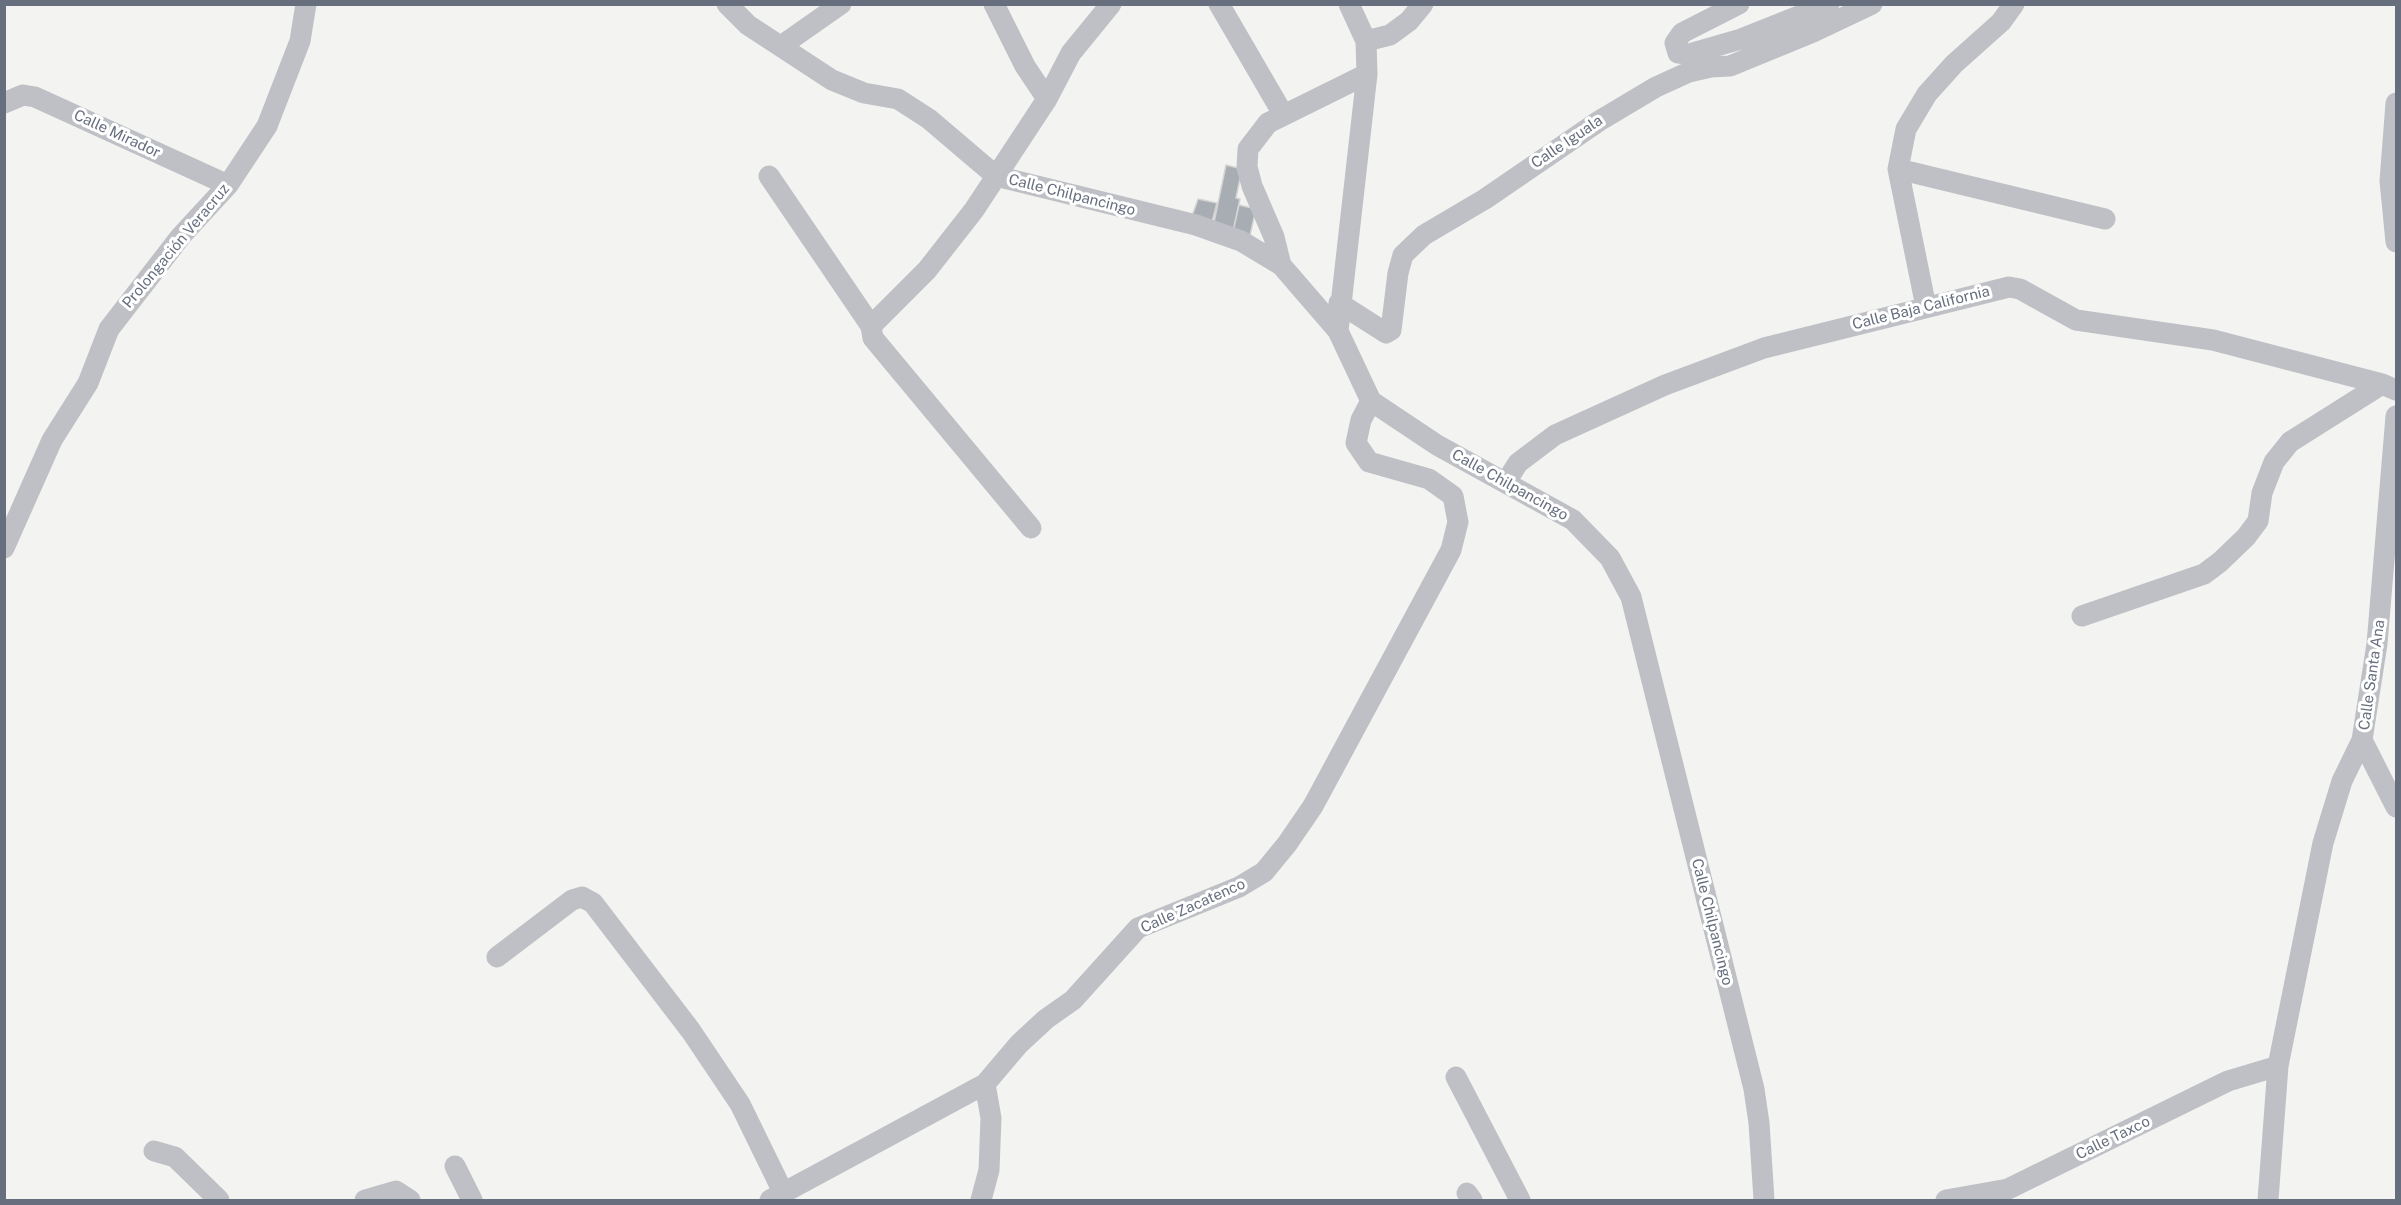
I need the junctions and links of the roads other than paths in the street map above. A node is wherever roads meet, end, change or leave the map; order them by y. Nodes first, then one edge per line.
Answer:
1 (306, 4) edge
2 (727, 4) edge
3 (841, 4) edge
4 (994, 4) edge
5 (1219, 4) edge
6 (1349, 4) edge
7 (1423, 4) edge
8 (1739, 4) edge
9 (1829, 4) edge
10 (1872, 4) edge
11 (2014, 4) edge
12 (1108, 6) edge
13 (1366, 41) junction
14 (781, 46) junction
15 (1367, 74) junction
16 (1047, 99) junction
17 (4, 103) edge
18 (2397, 103) edge
19 (1283, 114) junction
20 (1898, 169) junction
21 (769, 176) dead end
22 (996, 176) junction
23 (228, 185) junction
24 (2105, 219) dead end
25 (2395, 220) edge
26 (2397, 242) edge
27 (1281, 265) junction
28 (1339, 303) junction
29 (1926, 307) junction
30 (871, 326) junction
31 (1338, 332) junction
32 (2389, 387) edge
33 (1371, 401) junction
34 (2397, 416) edge
35 (1506, 482) junction
36 (1031, 528) dead end
37 (4, 548) edge
38 (2082, 616) dead end
39 (2362, 740) junction
40 (2397, 807) edge
41 (497, 957) dead end
42 (2278, 1066) junction
43 (1456, 1077) dead end
44 (985, 1084) junction
45 (154, 1151) dead end
46 (455, 1166) dead end
47 (777, 1196) edge
48 (219, 1200) edge
49 (365, 1200) edge
50 (410, 1200) edge
51 (472, 1200) edge
52 (981, 1200) edge
53 (1520, 1200) edge
54 (1764, 1200) edge
55 (1946, 1200) edge
56 (2268, 1200) edge

1 - 23 street, Prolongación Veracruz
2 - 14 street, Calle Chilpancingo
3 - 14 street
4 - 16 street
5 - 19 street
6 - 13 street
7 - 13 street
8 - 9 street
10 - 28 street, Calle Iguala
11 - 20 street
12 - 16 street
13 - 15 street
14 - 22 street, Calle Chilpancingo
15 - 19 street
15 - 28 street
16 - 22 street
17 - 23 street, Calle Mirador
18 - 25 street
19 - 27 street
20 - 24 street
20 - 29 street
21 - 30 street
22 - 27 street, Calle Chilpancingo
22 - 30 street
23 - 37 street, Prolongación Veracruz
25 - 26 street
27 - 31 street
28 - 31 street
29 - 32 street, Calle Baja California
29 - 35 street, Calle Baja California
30 - 36 street
31 - 33 street
32 - 38 street
33 - 35 street, Calle Chilpancingo
33 - 44 street, Calle Zacatenco
34 - 39 street, Calle Santa Ana
35 - 54 street, Calle Chilpancingo
39 - 40 street
39 - 42 street, Calle Santa Ana
41 - 47 street
42 - 55 street, Calle Taxco
42 - 56 street, Calle Santa Ana
43 - 53 street
44 - 47 street, Calle Zacatenco
44 - 52 street
45 - 48 street
46 - 51 street
49 - 50 street

